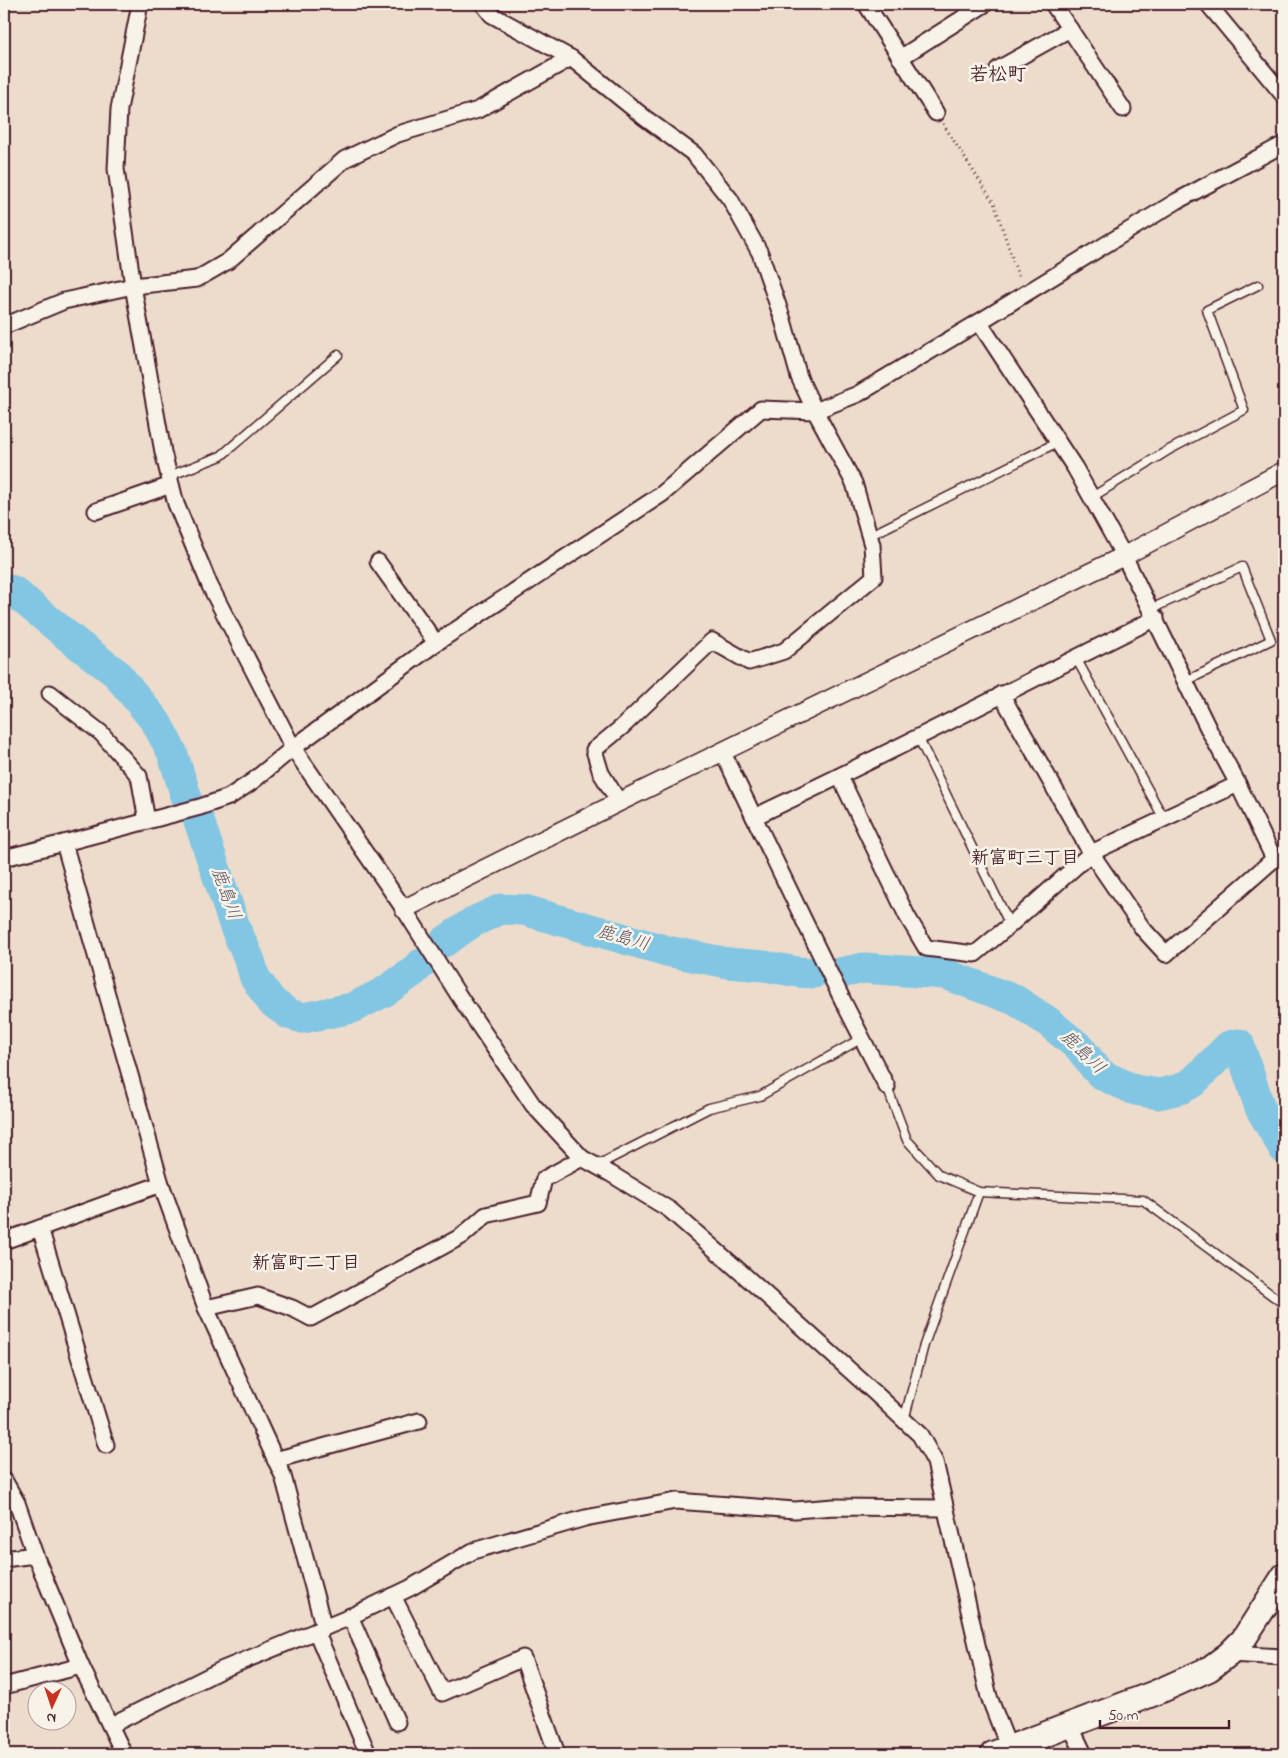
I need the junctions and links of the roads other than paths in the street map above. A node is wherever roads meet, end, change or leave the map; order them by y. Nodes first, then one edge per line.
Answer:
1 (140, 4) edge
2 (483, 4) edge
3 (866, 4) edge
4 (985, 4) edge
5 (1053, 4) edge
6 (1208, 4) edge
7 (1070, 29) junction
8 (571, 58) junction
9 (900, 58) junction
10 (998, 69) dead end
11 (1284, 96) edge
12 (1123, 109) dead end
13 (936, 113) road end
14 (1284, 144) edge
15 (1258, 285) dead end
16 (133, 286) junction
17 (979, 322) junction
18 (4, 326) edge
19 (338, 355) dead end
20 (815, 411) junction
21 (1058, 442) junction
22 (1284, 471) edge
23 (170, 480) junction
24 (1092, 497) junction
25 (96, 511) dead end
26 (870, 536) junction
27 (1124, 556) junction
28 (378, 562) dead end
29 (1153, 614) junction
30 (436, 643) junction
31 (1076, 658) junction
32 (1186, 681) junction
33 (50, 693) dead end
34 (1001, 694) junction
35 (918, 737) junction
36 (293, 748) junction
37 (723, 753) junction
38 (840, 777) junction
39 (1238, 784) junction
40 (619, 802) junction
41 (754, 817) junction
42 (1164, 819) junction
43 (147, 821) junction
44 (64, 843) junction
45 (1092, 853) junction
46 (4, 858) edge
47 (404, 909) junction
48 (1010, 926) junction
49 (862, 1038) junction
50 (887, 1088) joint
51 (582, 1158) junction
52 (596, 1166) junction
53 (161, 1184) junction
54 (979, 1192) junction
55 (40, 1228) junction
56 (4, 1241) edge
57 (1284, 1304) edge
58 (206, 1308) junction
59 (904, 1420) junction
60 (419, 1421) dead end
61 (106, 1445) dead end
62 (275, 1460) junction
63 (4, 1480) edge
64 (945, 1508) junction
65 (35, 1555) junction
66 (4, 1559) edge
67 (1284, 1576) edge
68 (394, 1596) junction
69 (350, 1616) junction
70 (320, 1629) junction
71 (1229, 1654) junction
72 (1284, 1657) edge
73 (81, 1666) junction
74 (4, 1686) edge
75 (397, 1722) dead end
76 (110, 1725) junction
77 (1070, 1725) junction
78 (1001, 1751) edge
79 (124, 1754) edge
80 (368, 1754) edge
81 (557, 1754) edge
82 (1084, 1754) edge

1 - 16 street
2 - 8 street
3 - 9 street
4 - 9 street
5 - 7 street
6 - 11 street
7 - 10 street
7 - 12 street
8 - 16 street
8 - 20 street
9 - 13 street
14 - 17 street
15 - 24 lane
16 - 18 street
16 - 23 street
17 - 20 street
17 - 21 street
19 - 23 lane
20 - 26 street
20 - 30 street
21 - 24 street
21 - 26 lane
22 - 27 street
23 - 25 street
23 - 36 street
24 - 27 street
26 - 40 street
27 - 29 street
27 - 37 street
28 - 30 street
29 - 31 street
29 - 32 street
29 - 32 lane
30 - 36 street
31 - 34 street
31 - 42 lane
32 - 39 street
33 - 43 street
34 - 35 street
34 - 45 street
35 - 38 street
35 - 48 lane
36 - 43 street
36 - 47 street
37 - 40 street
37 - 41 street
38 - 41 street
38 - 48 street
39 - 42 street
39 - 45 street
40 - 47 street
41 - 49 street
42 - 45 street
43 - 44 street
44 - 46 street
44 - 53 street
45 - 48 street
47 - 51 street
49 - 50 street
49 - 52 lane
50 - 54 lane
51 - 52 street
51 - 58 street
52 - 59 street
53 - 55 street
53 - 58 street
54 - 57 lane
54 - 59 lane
55 - 56 street
55 - 61 street
58 - 62 street
59 - 64 street
60 - 62 street
62 - 70 street
63 - 65 street
64 - 68 street
64 - 78 street
65 - 66 street
65 - 73 street
67 - 71 highway
68 - 69 street
68 - 81 street
69 - 70 street
69 - 75 street
70 - 76 street
70 - 80 street
71 - 72 street
71 - 77 highway
73 - 74 street
73 - 76 street
76 - 79 street
77 - 78 highway
77 - 82 street

